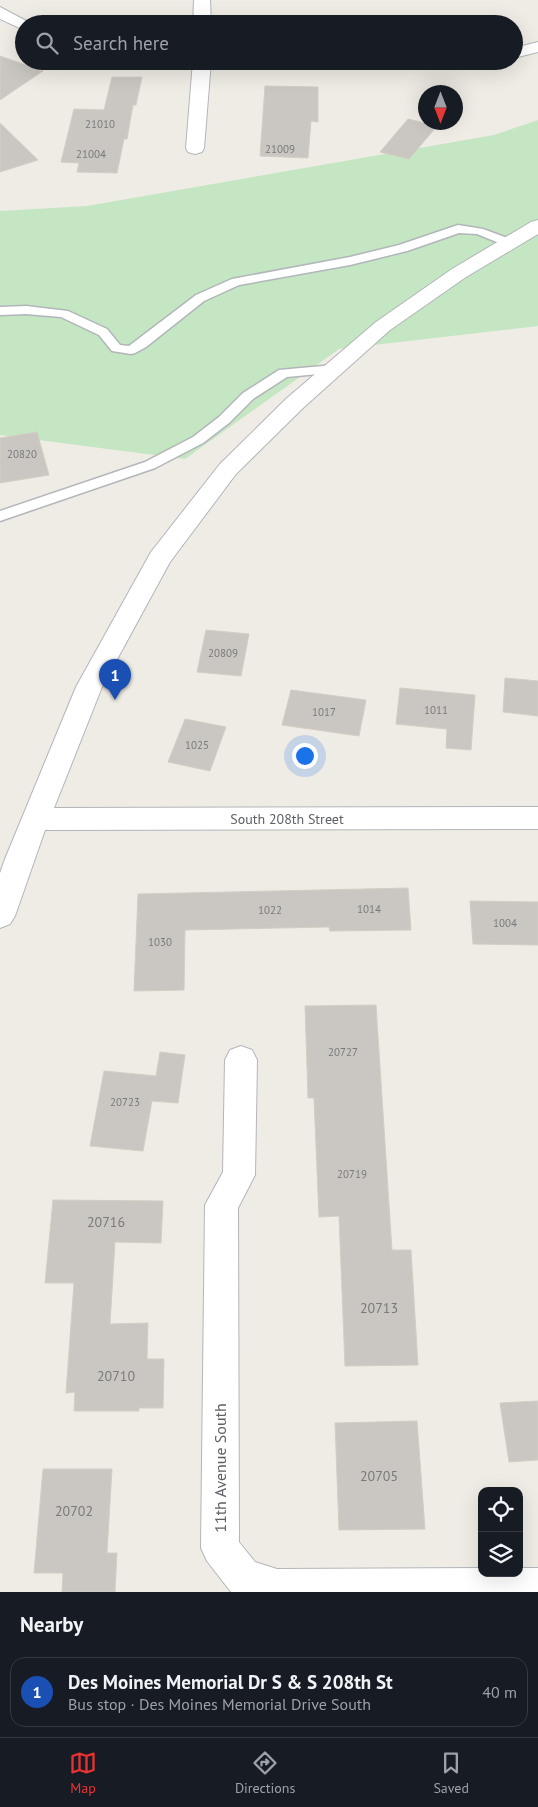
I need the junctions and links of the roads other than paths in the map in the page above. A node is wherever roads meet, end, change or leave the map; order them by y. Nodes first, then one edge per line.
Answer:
1 (202, 0) edge
2 (0, 12) edge
3 (202, 15) edge
4 (15, 20) edge
5 (538, 47) edge
6 (523, 51) edge
7 (201, 70) edge
8 (195, 148) dead end
9 (538, 226) edge
10 (509, 243) junction
11 (0, 311) edge
12 (334, 369) junction
13 (0, 516) edge
14 (538, 818) edge
15 (36, 819) junction
16 (0, 916) edge
17 (241, 1060) dead end
18 (538, 1588) edge

1 - 3 street
2 - 4 street
5 - 6 street
7 - 8 street
9 - 10 street
10 - 11 lane
10 - 12 street
12 - 13 lane
12 - 15 street
14 - 15 street, South 208th Street
15 - 16 street
17 - 18 street, 11th Avenue South

